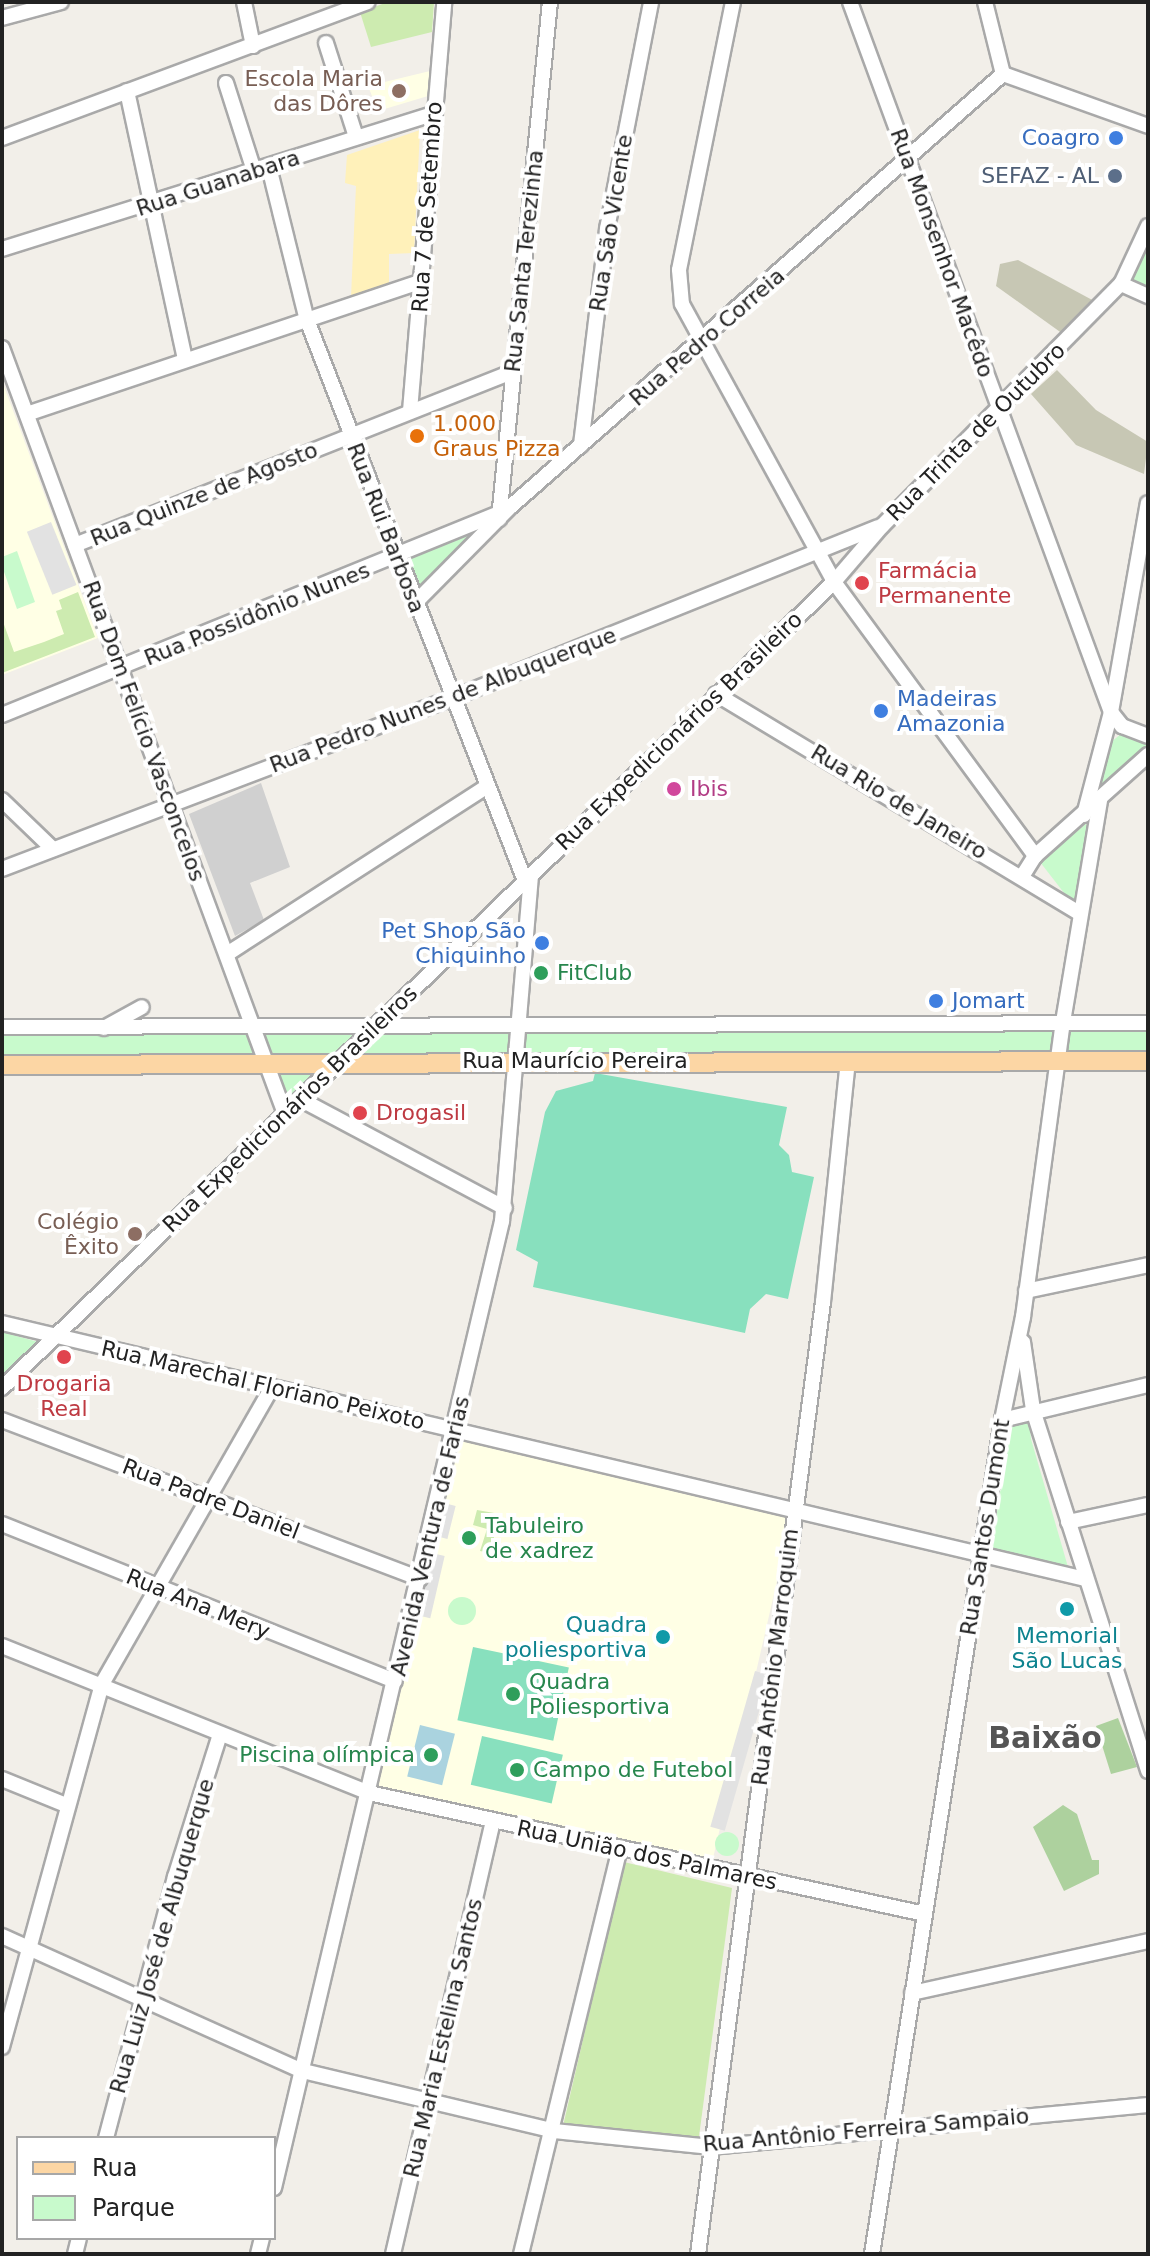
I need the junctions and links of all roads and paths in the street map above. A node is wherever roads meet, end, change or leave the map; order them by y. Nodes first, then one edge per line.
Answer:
1 (61, 2) edge
2 (244, 2) edge
3 (367, 2) edge
4 (444, 2) edge
5 (550, 2) edge
6 (651, 2) edge
7 (733, 2) edge
8 (850, 2) edge
9 (985, 2) edge
10 (2, 18) edge
11 (326, 43) dead end
12 (253, 46) junction
13 (1003, 74) junction
14 (226, 83) dead end
15 (127, 91) junction
16 (434, 114) junction
17 (1148, 126) edge
18 (356, 137) junction
19 (2, 138) edge
20 (908, 162) junction
21 (262, 169) junction
22 (151, 205) junction
23 (1148, 226) edge
24 (2, 249) edge
25 (422, 281) junction
26 (1121, 284) junction
27 (1148, 296) edge
28 (307, 320) junction
29 (704, 340) junction
30 (2, 348) edge
31 (185, 360) junction
32 (513, 372) junction
33 (1000, 408) junction
34 (410, 411) junction
35 (27, 414) junction
36 (350, 436) junction
37 (581, 445) junction
38 (1148, 503) edge
39 (503, 514) junction
40 (882, 526) junction
41 (75, 545) junction
42 (816, 553) junction
43 (397, 557) junction
44 (834, 582) junction
45 (415, 603) junction
46 (122, 669) junction
47 (716, 694) junction
48 (453, 698) junction
49 (1111, 712) junction
50 (2, 715) edge
51 (1148, 736) edge
52 (1148, 755) edge
53 (486, 787) junction
54 (2, 800) edge
55 (1100, 800) junction
56 (172, 804) junction
57 (1084, 815) junction
58 (53, 849) junction
59 (1035, 856) junction
60 (2, 869) edge
61 (1023, 875) junction
62 (528, 878) junction
63 (501, 904) junction
64 (1080, 914) junction
65 (526, 926) junction
66 (227, 954) junction
67 (142, 1007) dead end
68 (1063, 1022) junction
69 (1148, 1023) edge
70 (519, 1026) junction
71 (2, 1027) edge
72 (372, 1027) junction
73 (104, 1028) junction
74 (254, 1029) junction
75 (518, 1060) junction
76 (848, 1060) junction
77 (1057, 1060) junction
78 (1148, 1061) edge
79 (339, 1062) junction
80 (267, 1063) junction
81 (2, 1065) edge
82 (300, 1099) junction
83 (285, 1114) junction
84 (505, 1208) junction
85 (1148, 1265) edge
86 (1026, 1291) junction
87 (1023, 1317) junction
88 (2, 1323) edge
89 (55, 1337) junction
90 (1148, 1385) edge
91 (272, 1387) junction
92 (2, 1388) edge
93 (1033, 1410) junction
94 (2, 1420) edge
95 (1002, 1420) junction
96 (456, 1429) junction
97 (210, 1499) junction
98 (1148, 1505) edge
99 (794, 1509) junction
100 (1068, 1522) junction
101 (2, 1524) edge
102 (981, 1555) junction
103 (420, 1579) junction
104 (1085, 1579) junction
105 (158, 1589) junction
106 (2, 1646) edge
107 (395, 1681) junction
108 (102, 1684) junction
109 (220, 1734) junction
110 (1148, 1771) edge
111 (2, 1779) edge
112 (369, 1793) junction
113 (66, 1805) junction
114 (493, 1821) junction
115 (620, 1848) junction
116 (746, 1877) junction
117 (925, 1914) junction
118 (2, 1936) edge
119 (1148, 1941) edge
120 (28, 1948) junction
121 (912, 1993) junction
122 (143, 1999) junction
123 (2, 2047) edge
124 (303, 2071) junction
125 (428, 2104) junction
126 (1148, 2105) edge
127 (890, 2129) junction
128 (554, 2131) junction
129 (107, 2136) edge
130 (711, 2147) junction
131 (276, 2180) edge
132 (393, 2254) edge
133 (521, 2254) edge
134 (698, 2254) edge
135 (872, 2254) edge

1 - 10 street
2 - 12 street
3 - 12 street
4 - 16 street, Rua 7 de Setembro
5 - 32 street, Rua Santa Terezinha
6 - 37 street, Rua São Vicente
7 - 29 street
8 - 20 street, Rua Monsenhor Macêdo
9 - 13 street
11 - 18 street
12 - 15 street
13 - 17 street
13 - 20 street, Rua Pedro Correia
14 - 21 street, Rua Rui Barbosa
15 - 19 street
15 - 22 street
16 - 18 street, Rua Guanabara
16 - 25 street, Rua 7 de Setembro
18 - 21 street, Rua Guanabara
20 - 29 street, Rua Pedro Correia
20 - 33 street, Rua Monsenhor Macêdo
21 - 22 street, Rua Guanabara
21 - 28 street, Rua Rui Barbosa
22 - 24 street, Rua Guanabara
22 - 31 street
23 - 26 street, Rua Trinta de Outubro
25 - 28 street
25 - 34 street, Rua 7 de Setembro
26 - 27 street
26 - 33 street, Rua Trinta de Outubro
28 - 31 street
28 - 36 street, Rua Rui Barbosa
29 - 37 street, Rua Pedro Correia
29 - 42 street
30 - 35 street, Rua Dom Felício Vasconcelos
31 - 35 street
32 - 34 street, Rua Quinze de Agosto
32 - 39 street, Rua Santa Terezinha
33 - 40 street, Rua Trinta de Outubro
33 - 49 street, Rua Monsenhor Macêdo
34 - 36 street, Rua Quinze de Agosto
35 - 41 street, Rua Dom Felício Vasconcelos
36 - 41 street, Rua Quinze de Agosto
36 - 43 street, Rua Rui Barbosa
37 - 39 street, Rua Pedro Correia
38 - 49 street
39 - 43 street, Rua Possidônio Nunes
39 - 45 street, Rua Pedro Correia
40 - 42 street, Rua Pedro Nunes de Albuquerque
40 - 44 street, Rua Trinta de Outubro
41 - 46 street, Rua Dom Felício Vasconcelos
42 - 44 street
42 - 48 street, Rua Pedro Nunes de Albuquerque
43 - 45 street, Rua Rui Barbosa
43 - 46 street, Rua Possidônio Nunes
44 - 47 street, Rua Expedicionários Brasileiro
44 - 59 street
45 - 48 street, Rua Rui Barbosa
46 - 50 street, Rua Possidônio Nunes
46 - 56 street, Rua Dom Felício Vasconcelos
47 - 61 street, Rua Rio de Janeiro
47 - 62 street, Rua Expedicionários Brasileiro
48 - 53 street, Rua Rui Barbosa
48 - 56 street, Rua Pedro Nunes de Albuquerque
49 - 51 street, Rua Monsenhor Macêdo
49 - 57 street
52 - 55 street
53 - 62 street, Rua Rui Barbosa
53 - 66 street
54 - 58 street
55 - 57 street
55 - 64 street, Rua Santos Dumont
56 - 58 street, Rua Pedro Nunes de Albuquerque
56 - 66 street, Rua Dom Felício Vasconcelos
57 - 59 street
58 - 60 street, Rua Pedro Nunes de Albuquerque
59 - 61 street
61 - 64 street, Rua Rio de Janeiro
62 - 63 street, Rua Expedicionários Brasileiros
62 - 65 street, Avenida Ventura de Farias
63 - 65 street
63 - 72 street, Rua Expedicionários Brasileiros
64 - 68 street, Rua Santos Dumont
65 - 70 street, Avenida Ventura de Farias
66 - 74 street, Rua Dom Felício Vasconcelos
67 - 73 street
68 - 69 street, Rua Maurício Pereira
68 - 70 street, Rua Maurício Pereira
68 - 77 street, Rua Santos Dumont
70 - 72 street, Rua Maurício Pereira
70 - 75 street, Avenida Ventura de Farias
71 - 73 street, Rua Maurício Pereira
72 - 74 street, Rua Maurício Pereira
72 - 79 street, Rua Expedicionários Brasileiros
73 - 74 street, Rua Maurício Pereira
74 - 80 street, Rua Dom Felício Vasconcelos
75 - 76 main road, Rua Maurício Pereira
75 - 79 main road, Rua Maurício Pereira
75 - 84 street, Avenida Ventura de Farias
76 - 77 main road, Rua Maurício Pereira
76 - 99 street, Rua Antônio Marroquim
77 - 78 main road, Rua Maurício Pereira
77 - 86 street, Rua Santos Dumont
79 - 80 main road, Rua Maurício Pereira
79 - 82 street, Rua Expedicionários Brasileiros
80 - 81 main road, Rua Maurício Pereira
80 - 83 street, Rua Dom Felício Vasconcelos
82 - 83 street, Rua Expedicionários Brasileiros
82 - 84 street
83 - 89 street, Rua Expedicionários Brasileiros
84 - 96 street, Avenida Ventura de Farias
85 - 86 street
86 - 87 street, Rua Santos Dumont
87 - 93 street
87 - 95 street, Rua Santos Dumont
88 - 89 street, Rua Marechal Floriano Peixoto
89 - 91 street, Rua Marechal Floriano Peixoto
89 - 92 street, Rua Expedicionários Brasileiros
90 - 93 street
91 - 96 street, Rua Marechal Floriano Peixoto
91 - 97 street
93 - 95 street
93 - 100 street
94 - 97 street, Rua Padre Daniel
95 - 102 street, Rua Santos Dumont
96 - 99 street, Rua Marechal Floriano Peixoto
96 - 103 street, Avenida Ventura de Farias
97 - 103 street, Rua Padre Daniel
97 - 105 street
98 - 100 street
99 - 102 street, Rua Marechal Floriano Peixoto
99 - 116 street, Rua Antônio Marroquim
100 - 104 street
101 - 105 street, Rua Ana Mery
102 - 104 street, Rua Marechal Floriano Peixoto
102 - 117 street, Rua Santos Dumont
103 - 107 street, Avenida Ventura de Farias
104 - 110 street
105 - 107 street, Rua Ana Mery
105 - 108 street
106 - 108 street, Rua União dos Palmares
107 - 112 street, Avenida Ventura de Farias
108 - 109 street, Rua União dos Palmares
108 - 113 street
109 - 112 street, Rua União dos Palmares
109 - 122 street, Rua Luiz José de Albuquerque
111 - 113 street
112 - 114 street, Rua União dos Palmares
112 - 124 street, Avenida Ventura de Farias
113 - 120 street
114 - 115 street, Rua União dos Palmares
114 - 125 street, Rua Maria Estelina Santos
115 - 116 street, Rua União dos Palmares
115 - 128 street
116 - 117 street, Rua União dos Palmares
116 - 130 street, Rua Antônio Marroquim
117 - 121 street, Rua Santos Dumont
118 - 120 street, Rua Antônio Ferreira Sampaio
119 - 121 street
120 - 122 street, Rua Antônio Ferreira Sampaio
120 - 123 street
121 - 127 street, Rua Santos Dumont
122 - 124 street, Rua Antônio Ferreira Sampaio
122 - 129 street, Rua Luiz José de Albuquerque
124 - 125 street, Rua Antônio Ferreira Sampaio
124 - 131 street, Avenida Ventura de Farias
125 - 128 street, Rua Antônio Ferreira Sampaio
125 - 132 street, Rua Maria Estelina Santos
126 - 127 street, Rua Antônio Ferreira Sampaio
127 - 130 street, Rua Antônio Ferreira Sampaio
127 - 135 street, Rua Santos Dumont
128 - 130 street, Rua Antônio Ferreira Sampaio
128 - 133 street
130 - 134 street, Rua Antônio Marroquim

